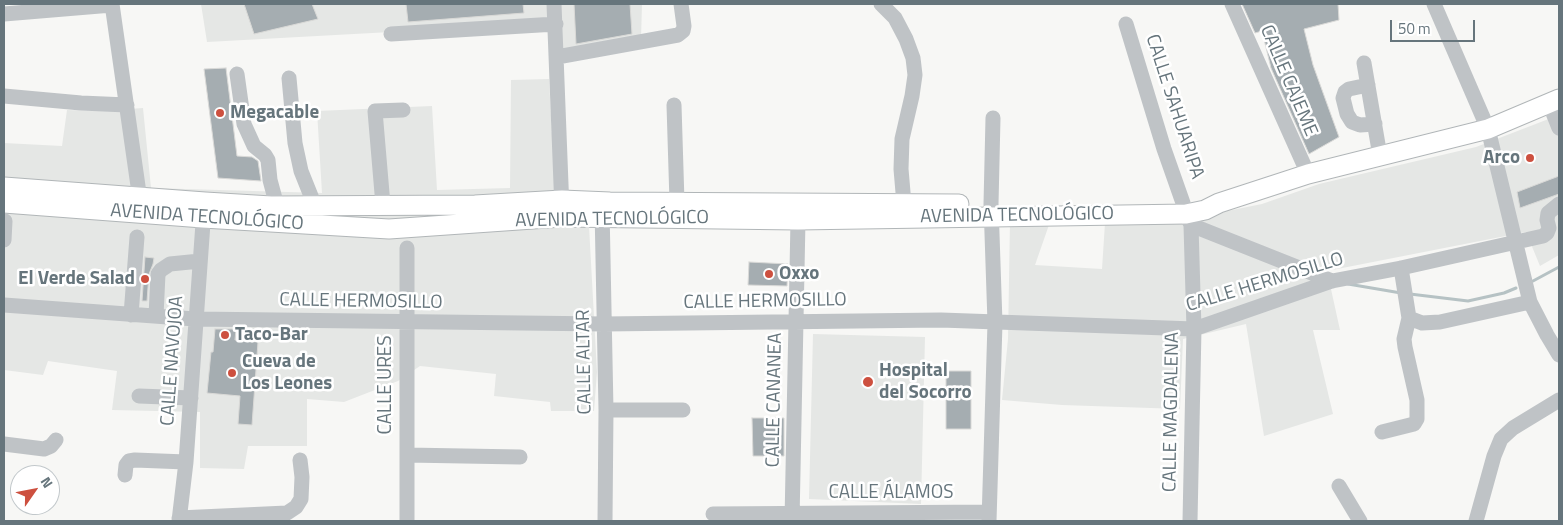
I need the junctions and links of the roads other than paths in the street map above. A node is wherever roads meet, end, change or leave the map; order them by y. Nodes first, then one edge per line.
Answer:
1 (112, 4) edge
2 (554, 4) edge
3 (681, 4) edge
4 (881, 4) edge
5 (1232, 4) edge
6 (1434, 4) edge
7 (4, 14) edge
8 (556, 24) junction
9 (1126, 24) dead end
10 (391, 34) dead end
11 (557, 57) junction
12 (1364, 62) dead end
13 (237, 74) dead end
14 (289, 78) dead end
15 (1368, 86) junction
16 (4, 96) edge
17 (1554, 101) edge
18 (127, 105) junction
19 (674, 105) dead end
20 (403, 110) dead end
21 (993, 118) dead end
22 (1375, 124) junction
23 (1559, 128) edge
24 (1488, 129) junction
25 (1380, 156) junction
26 (1308, 174) junction
27 (4, 187) edge
28 (677, 202) junction
29 (904, 204) junction
30 (1559, 204) edge
31 (141, 205) junction
32 (383, 205) junction
33 (277, 206) junction
34 (315, 206) junction
35 (562, 208) junction
36 (602, 209) junction
37 (204, 210) junction
38 (991, 210) junction
39 (5, 212) edge
40 (1181, 212) junction
41 (798, 220) junction
42 (137, 237) dead end
43 (4, 240) edge
44 (1515, 242) junction
45 (407, 248) dead end
46 (200, 260) junction
47 (1401, 268) junction
48 (1332, 281) junction
49 (1530, 302) junction
50 (4, 305) edge
51 (130, 315) junction
52 (156, 316) junction
53 (1409, 318) junction
54 (195, 319) junction
55 (796, 322) junction
56 (406, 323) junction
57 (996, 323) junction
58 (604, 324) junction
59 (1194, 329) junction
60 (1559, 355) edge
61 (139, 396) dead end
62 (191, 398) junction
63 (1559, 400) edge
64 (606, 410) junction
65 (683, 410) dead end
66 (1382, 432) dead end
67 (56, 440) dead end
68 (4, 444) edge
69 (407, 455) junction
70 (520, 457) dead end
71 (300, 460) dead end
72 (186, 462) junction
73 (125, 475) dead end
74 (1339, 486) dead end
75 (713, 514) dead end
76 (793, 517) edge
77 (989, 517) edge
78 (179, 520) edge
79 (407, 521) edge
80 (605, 521) edge
81 (1190, 521) edge
82 (1360, 521) edge
83 (1476, 521) edge

1 - 7 street
1 - 18 street
2 - 8 street
3 - 11 street
4 - 29 street
5 - 26 street, CALLE CAJEME
6 - 24 street
8 - 10 street
8 - 11 street
9 - 40 street, CALLE SAHUARIPA
11 - 35 street
12 - 15 street
13 - 33 street
14 - 34 street
15 - 22 street
15 - 22 street
16 - 18 street
17 - 23 street
17 - 24 main road, AVENIDA TECNOLÓGICO
18 - 31 street
19 - 28 street
20 - 32 street
21 - 38 street
22 - 25 street
24 - 25 main road, AVENIDA TECNOLÓGICO
24 - 44 street
25 - 26 main road, AVENIDA TECNOLÓGICO
26 - 40 main road, AVENIDA TECNOLÓGICO
27 - 31 main road, AVENIDA TECNOLÓGICO
28 - 29 main road, AVENIDA TECNOLÓGICO
28 - 36 main road, AVENIDA TECNOLÓGICO
29 - 38 main road, AVENIDA TECNOLÓGICO
30 - 44 street, CALLE HERMOSILLO
31 - 37 main road, AVENIDA TECNOLÓGICO
31 - 39 main road, AVENIDA TECNOLÓGICO
32 - 34 main road, AVENIDA TECNOLÓGICO
32 - 35 main road, AVENIDA TECNOLÓGICO
33 - 34 main road, AVENIDA TECNOLÓGICO
33 - 37 main road, AVENIDA TECNOLÓGICO
35 - 36 main road, AVENIDA TECNOLÓGICO
35 - 37 main road, AVENIDA TECNOLÓGICO
36 - 41 main road, AVENIDA TECNOLÓGICO
36 - 58 street, CALLE ALTAR
37 - 46 street, CALLE NAVOJOA
38 - 40 main road, AVENIDA TECNOLÓGICO
38 - 41 main road, AVENIDA TECNOLÓGICO
38 - 57 street
39 - 43 street
40 - 48 street
40 - 59 street, CALLE MAGDALENA
41 - 55 street, CALLE CANANEA
42 - 51 street
44 - 47 street, CALLE HERMOSILLO
44 - 49 street
45 - 56 street, CALLE URES
46 - 52 street
46 - 54 street, CALLE NAVOJOA
47 - 48 street, CALLE HERMOSILLO
47 - 53 street
48 - 59 street, CALLE HERMOSILLO
49 - 53 street
49 - 60 street
50 - 51 street, CALLE HERMOSILLO
51 - 52 street, CALLE HERMOSILLO
52 - 54 street, CALLE HERMOSILLO
53 - 66 street
54 - 56 street, CALLE HERMOSILLO
54 - 62 street, CALLE NAVOJOA
55 - 57 street, CALLE HERMOSILLO
55 - 58 street, CALLE HERMOSILLO
55 - 76 street, CALLE CANANEA
56 - 58 street, CALLE HERMOSILLO
56 - 69 street, CALLE URES
57 - 59 street, CALLE HERMOSILLO
57 - 77 street
58 - 64 street, CALLE ALTAR
59 - 81 street, CALLE MAGDALENA
61 - 62 street
62 - 72 street, CALLE NAVOJOA
63 - 83 street
64 - 65 street
64 - 80 street, CALLE ALTAR
67 - 68 street
69 - 70 street
69 - 79 street, CALLE URES
71 - 78 street
72 - 73 street
72 - 78 street, CALLE NAVOJOA
74 - 82 street
75 - 76 street, CALLE ÁLAMOS
76 - 77 street, CALLE ÁLAMOS

